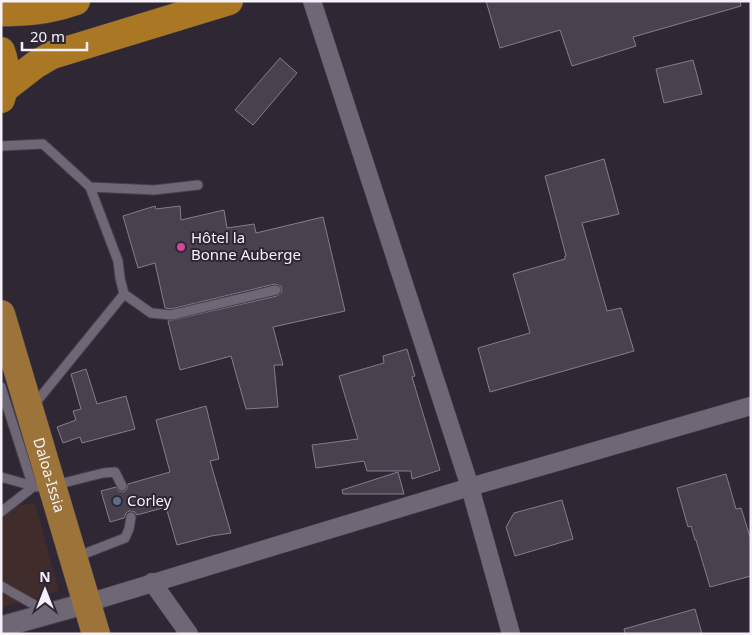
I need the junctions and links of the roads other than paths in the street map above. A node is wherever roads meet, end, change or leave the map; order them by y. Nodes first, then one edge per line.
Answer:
1 (76, 1) edge
2 (229, 1) edge
3 (312, 1) edge
4 (1, 12) edge
5 (1, 51) edge
6 (3, 94) edge
7 (1, 146) edge
8 (198, 185) dead end
9 (90, 187) junction
10 (276, 290) dead end
11 (124, 294) junction
12 (1, 314) edge
13 (1, 387) edge
14 (751, 406) edge
15 (29, 410) junction
16 (1, 478) edge
17 (122, 486) dead end
18 (42, 487) junction
19 (470, 487) junction
20 (1, 512) edge
21 (131, 516) dead end
22 (74, 558) junction
23 (152, 582) junction
24 (1, 586) edge
25 (87, 603) junction
26 (49, 613) junction
27 (1, 627) edge
28 (96, 634) edge
29 (189, 634) edge
30 (511, 634) edge

1 - 4 highway
2 - 6 highway
3 - 19 street
5 - 6 highway
7 - 9 lane
8 - 9 lane
9 - 11 lane
10 - 11 lane
11 - 15 lane
12 - 15 main road, Daloa-Issia
13 - 18 lane
14 - 19 street
15 - 18 main road, Daloa-Issia
16 - 18 lane
17 - 18 lane
18 - 20 lane
18 - 22 main road, Daloa-Issia
19 - 23 street
19 - 30 street
21 - 22 lane
22 - 25 main road, Daloa-Issia
23 - 25 street
23 - 29 street
24 - 26 lane
25 - 26 street
25 - 28 main road, Daloa-Issia
26 - 27 street

